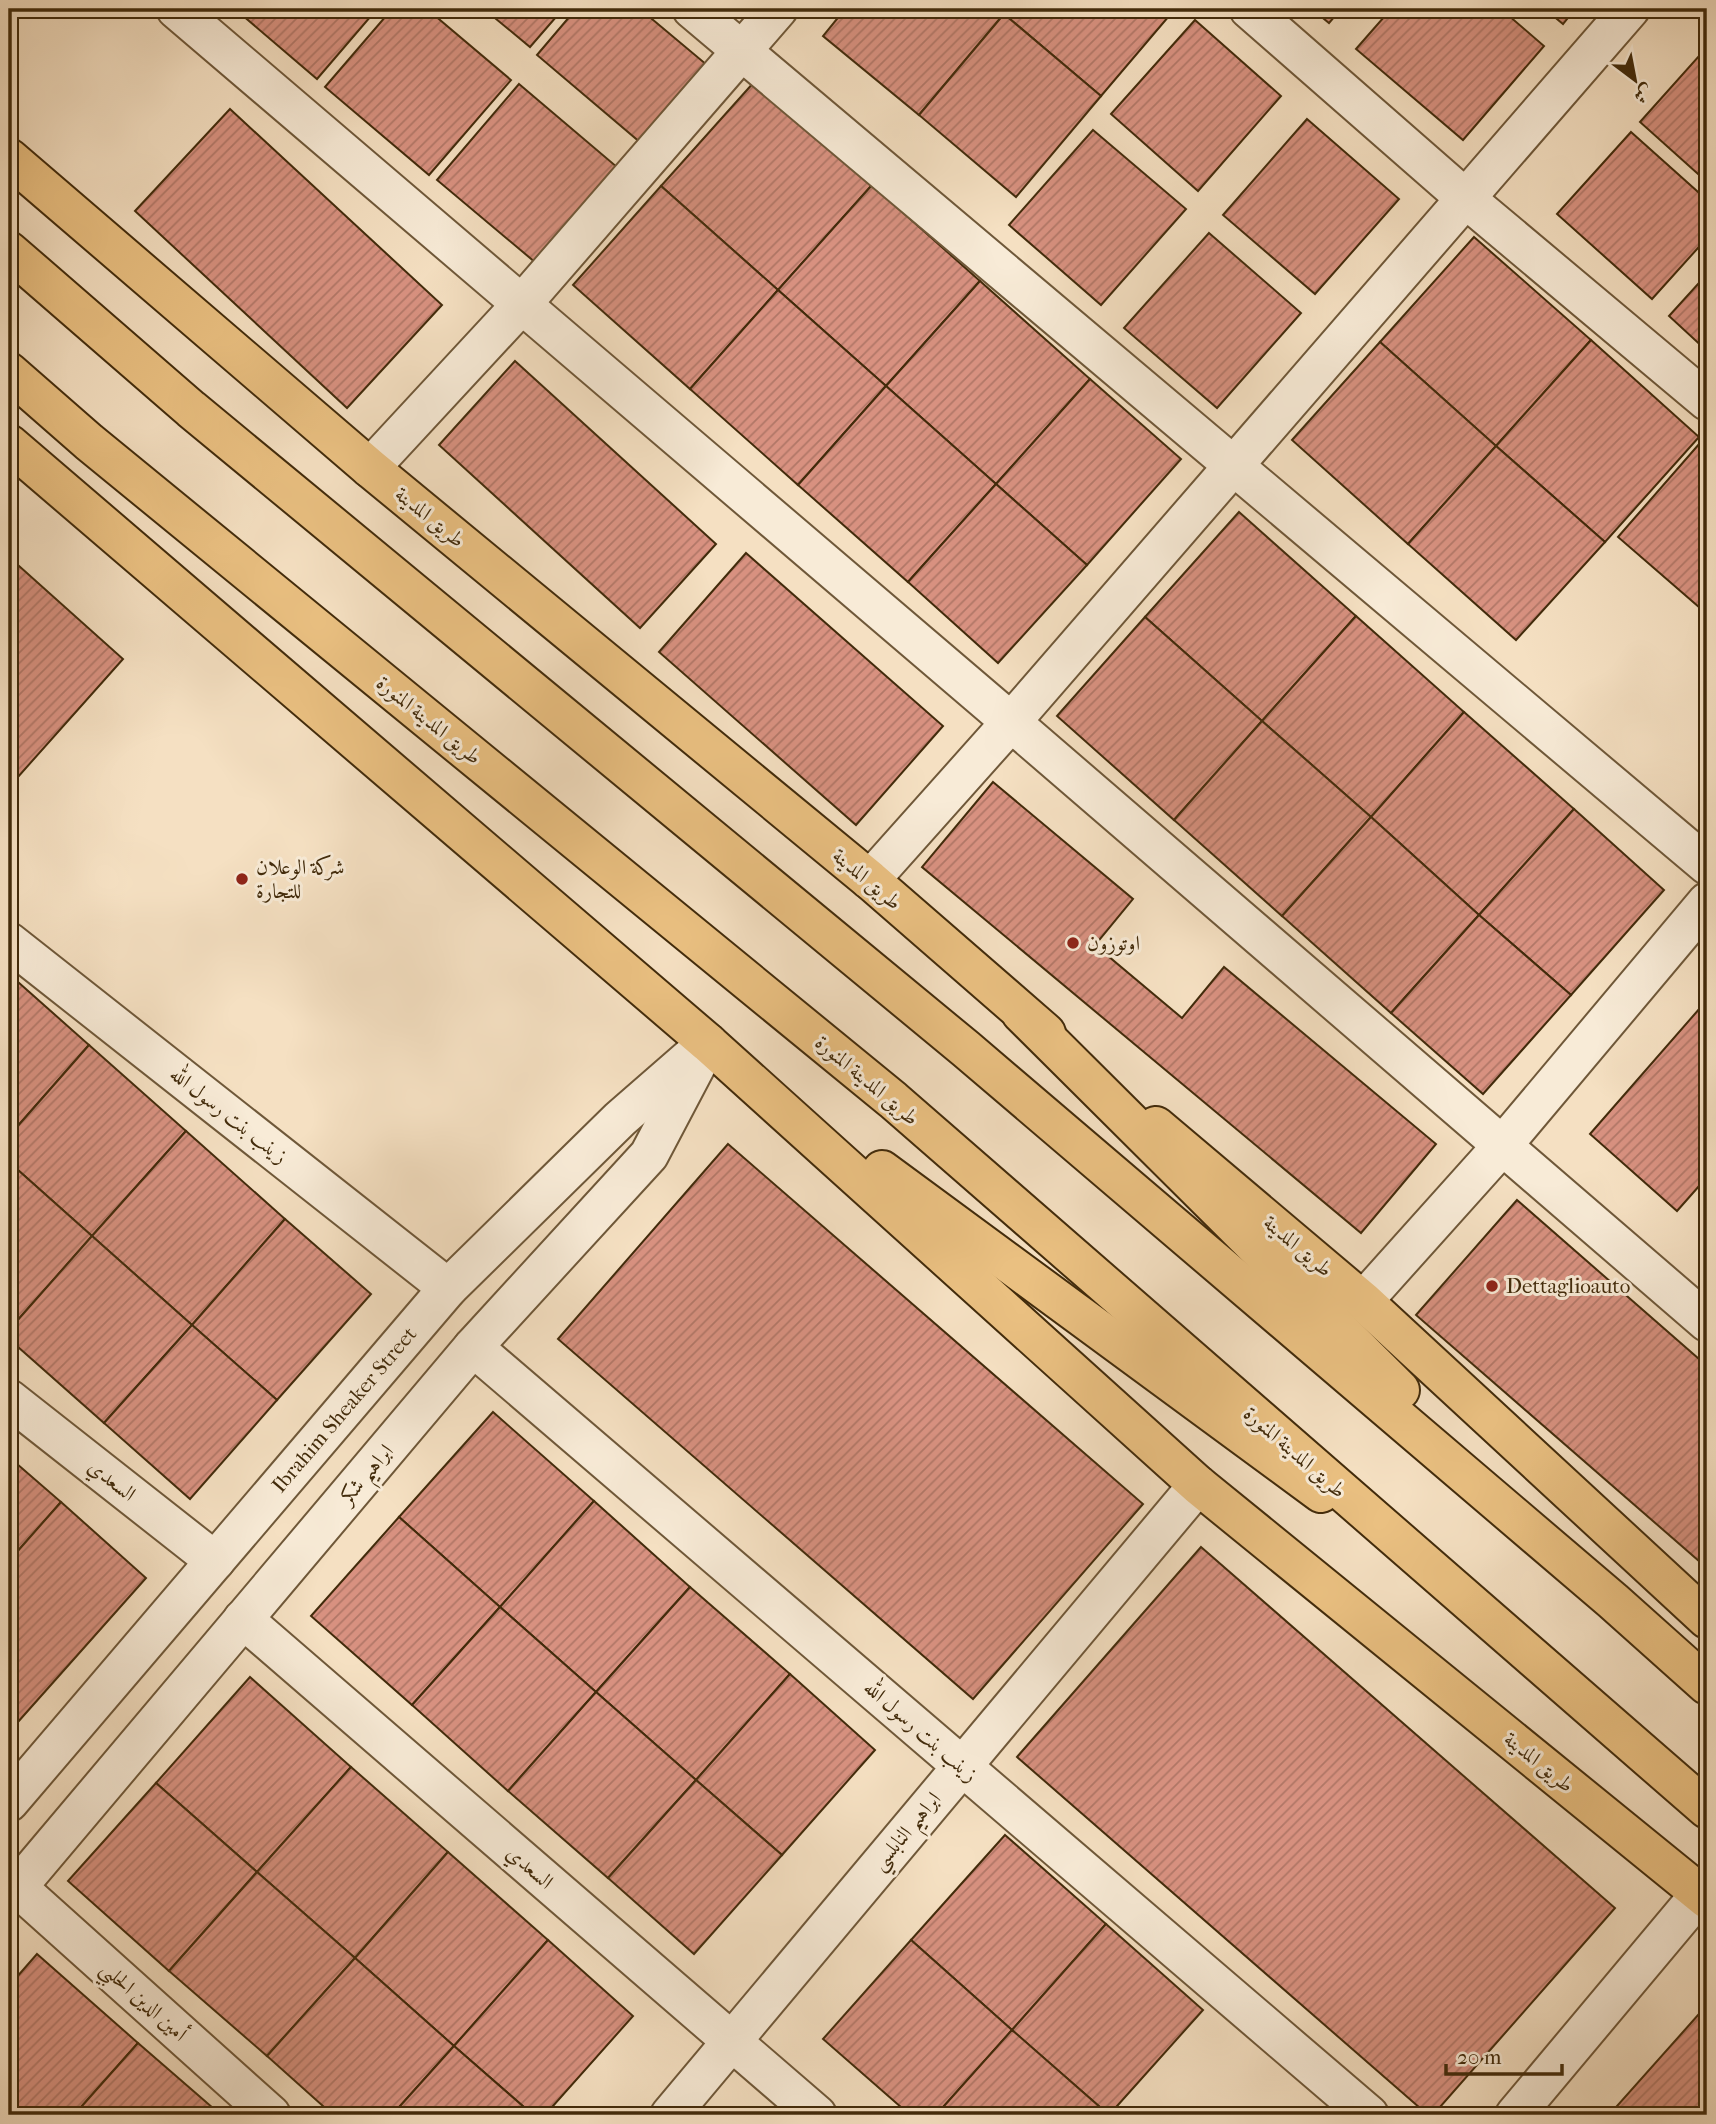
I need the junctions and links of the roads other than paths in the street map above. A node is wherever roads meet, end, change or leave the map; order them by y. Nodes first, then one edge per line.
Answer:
1 (176, 9) edge
2 (692, 9) edge
3 (778, 9) edge
4 (1250, 9) edge
5 (1630, 9) edge
6 (742, 51) junction
7 (9, 158) edge
8 (1465, 198) junction
9 (9, 251) edge
10 (521, 305) junction
11 (9, 372) edge
12 (1707, 401) edge
13 (9, 444) edge
14 (1233, 466) junction
15 (370, 468) junction
16 (1011, 722) junction
17 (1707, 865) edge
18 (870, 880) junction
19 (1707, 902) edge
20 (9, 942) edge
21 (1021, 1013) junction
22 (708, 1043) junction
23 (1502, 1146) junction
24 (448, 1288) junction
25 (1363, 1301) junction
26 (1707, 1322) edge
27 (473, 1347) junction
28 (9, 1399) edge
29 (1198, 1485) junction
30 (215, 1560) junction
31 (1450, 1587) junction
32 (1612, 1601) junction
33 (243, 1619) junction
34 (1707, 1619) edge
35 (1707, 1685) edge
36 (92, 1704) junction
37 (141, 1741) junction
38 (961, 1765) junction
39 (9, 1802) edge
40 (1707, 1809) edge
41 (13, 1892) edge
42 (1704, 1896) edge
43 (731, 2041) junction
44 (271, 2115) edge
45 (670, 2115) edge
46 (817, 2115) edge
47 (1369, 2115) edge
48 (1515, 2115) edge

1 - 10 street
2 - 6 street
3 - 6 street
4 - 8 street
5 - 8 street
6 - 10 street
6 - 14 street
7 - 15 main road, طريق المدينة
8 - 12 street
8 - 14 street
9 - 32 main road
10 - 15 street
10 - 16 street
11 - 31 main road, طريق المدينة المنورة
13 - 22 main road, طريق المدينة
14 - 16 street
14 - 17 street
15 - 18 main road, طريق المدينة
16 - 18 street
16 - 23 street
18 - 21 main road, طريق المدينة
19 - 23 street
20 - 24 street, زينب بنت رسول الله
21 - 25 main road, طريق المدينة
21 - 32 main road
22 - 24 street, Ibrahim Sheaker Street
22 - 27 street, ابراهيم شكر
22 - 29 main road, طريق المدينة
22 - 31 main road, طريق المدينة
23 - 25 street
23 - 26 street
24 - 30 street, Ibrahim Sheaker Street
25 - 34 main road, طريق المدينة
27 - 33 street, ابراهيم شكر
27 - 38 street, زينب بنت رسول الله
28 - 30 street, السعدي
29 - 38 street, ابراهيم النابلسي
29 - 42 main road, طريق المدينة
30 - 36 street, Ibrahim Sheaker Street
31 - 40 main road, طريق المدينة المنورة
32 - 35 main road
33 - 37 street, ابراهيم شكر
33 - 43 street, السعدي
36 - 37 street
36 - 39 street, Ibrahim Sheaker Street
37 - 41 street, ابراهيم شكر
38 - 43 street, ابراهيم النابلسي
38 - 47 street, زينب بنت رسول الله
41 - 44 street, أمين الدين الحلبي
42 - 48 street
43 - 45 street, ابراهيم النابلسي
43 - 46 street, السعدي

